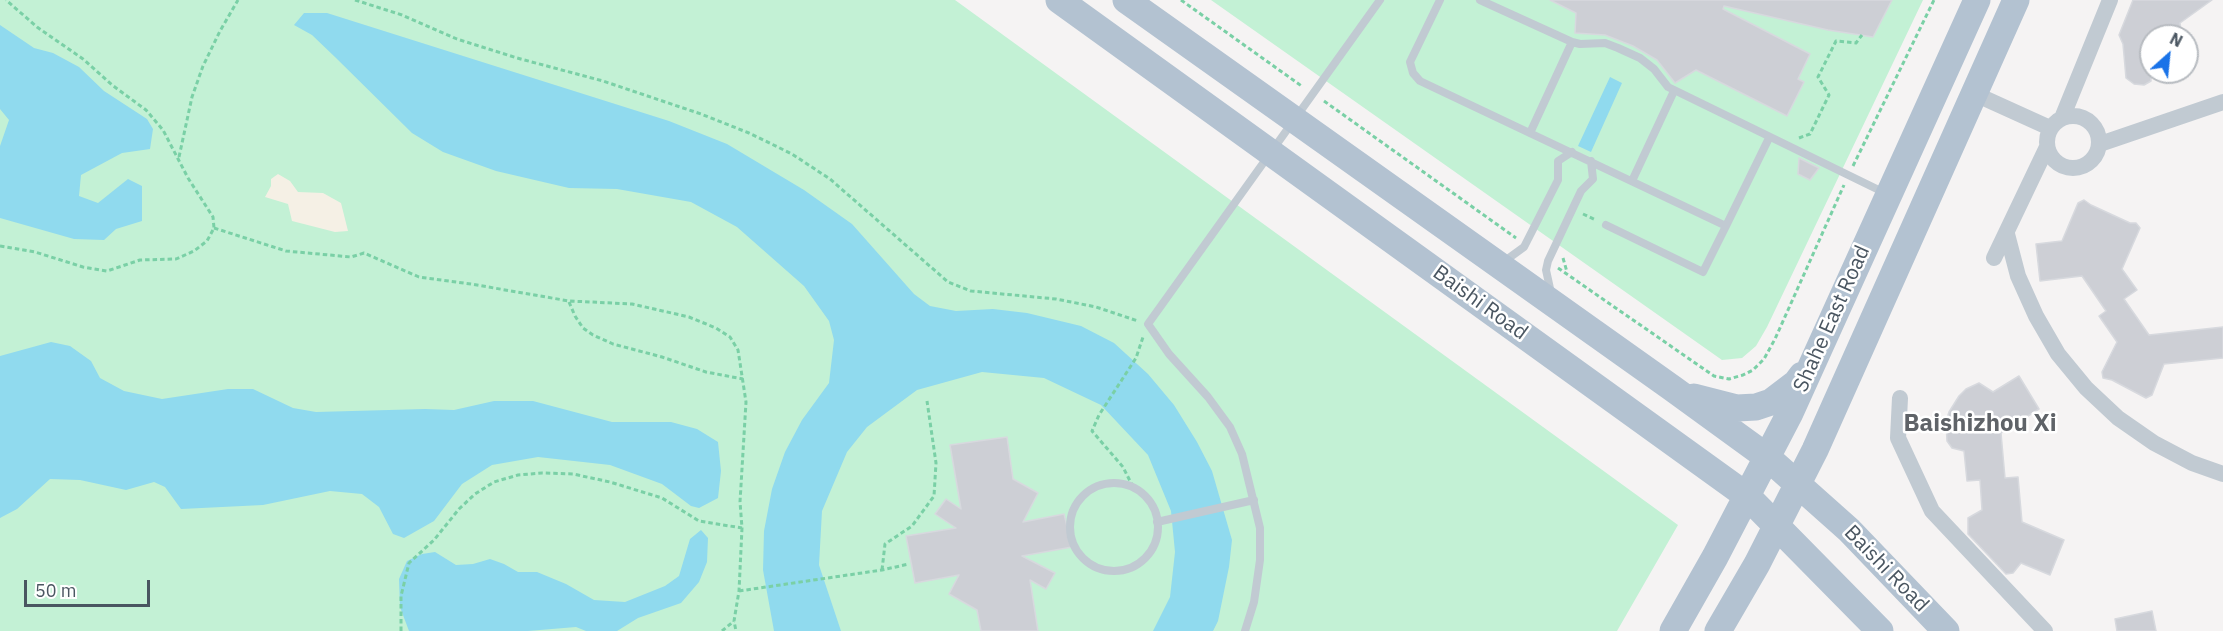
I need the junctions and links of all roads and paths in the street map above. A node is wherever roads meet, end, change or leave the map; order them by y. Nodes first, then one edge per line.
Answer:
1 (6, 0) edge
2 (238, 0) edge
3 (355, 0) edge
4 (1059, 0) edge
5 (1126, 0) edge
6 (1181, 0) edge
7 (1380, 0) edge
8 (1440, 0) edge
9 (1479, 0) edge
10 (1934, 0) edge
11 (1977, 0) edge
12 (2016, 0) edge
13 (2110, 0) edge
14 (1862, 35) dead end
15 (1572, 42) junction
16 (1306, 88) dead end
17 (1674, 91) junction
18 (1975, 94) junction
19 (1315, 95) dead end
20 (2223, 102) edge
21 (2056, 123) junction
22 (1530, 133) junction
23 (1769, 138) junction
24 (1783, 144) junction
25 (2100, 144) junction
26 (2047, 147) junction
27 (1572, 152) junction
28 (179, 159) junction
29 (1590, 161) junction
30 (1848, 176) junction
31 (1632, 181) junction
32 (1888, 194) junction
33 (1578, 212) dead end
34 (1606, 225) joint
35 (1726, 226) junction
36 (214, 228) junction
37 (2007, 234) junction
38 (1526, 245) junction
39 (0, 246) edge
40 (1994, 258) dead end
41 (1548, 261) junction
42 (1499, 265) junction
43 (569, 301) junction
44 (1553, 303) junction
45 (1148, 324) junction
46 (1816, 357) junction
47 (743, 379) junction
48 (1672, 388) junction
49 (1900, 398) dead end
50 (927, 400) dead end
51 (1767, 457) junction
52 (2223, 474) edge
53 (1798, 485) junction
54 (1133, 487) junction
55 (1747, 496) junction
56 (1254, 500) junction
57 (1157, 522) junction
58 (1777, 525) junction
59 (742, 528) junction
60 (909, 564) dead end
61 (882, 570) junction
62 (739, 591) junction
63 (734, 621) junction
64 (401, 631) edge
65 (722, 631) edge
66 (736, 631) edge
67 (1245, 631) edge
68 (1673, 631) edge
69 (1718, 631) edge
70 (1880, 631) edge
71 (1946, 631) edge
72 (2044, 631) edge

1 - 28 path
2 - 28 path
3 - 45 path
4 - 55 main road, Baishi Road
5 - 42 main road, Baishi Road
6 - 16 path
7 - 45 lane
8 - 22 lane
9 - 15 lane
10 - 30 path
11 - 32 main road, Shahe East Road
12 - 18 main road, Shahe East Road
13 - 21 street
14 - 24 path
15 - 17 lane
15 - 22 lane
17 - 23 lane
17 - 31 lane
18 - 21 street
18 - 53 main road, Shahe East Road
19 - 38 path
20 - 25 street
21 - 25 street
21 - 26 street
22 - 27 lane
23 - 24 lane
23 - 35 lane
24 - 30 lane
25 - 26 street
26 - 37 street
27 - 29 lane
27 - 38 lane
28 - 36 path
29 - 31 lane
29 - 41 lane
30 - 32 lane
30 - 41 path
31 - 35 lane
32 - 46 main road, Shahe East Road
33 - 34 path
34 - 35 lane
36 - 39 path
36 - 43 path
37 - 40 street
37 - 52 street
38 - 42 lane
41 - 44 lane
42 - 44 main road, Baishi Road
43 - 47 path
43 - 47 path
44 - 48 main road, Baishi Road
45 - 54 path
45 - 56 lane
46 - 48 main road
46 - 51 main road, Shahe East Road
47 - 59 path
48 - 51 main road, Baishi Road
49 - 72 street
50 - 61 path
51 - 53 main road, Baishi Road
51 - 55 main road, Shahe East Road
53 - 58 main road, Shahe East Road
53 - 71 main road, Baishi Road
54 - 57 lane
54 - 57 lane
55 - 58 main road, Baishi Road
55 - 68 main road, Shahe East Road
56 - 57 lane
56 - 67 lane
58 - 69 main road, Shahe East Road
58 - 70 main road, Baishi Road
59 - 62 path
59 - 64 path
60 - 61 path
61 - 62 path
62 - 63 path
63 - 65 path
63 - 66 path

